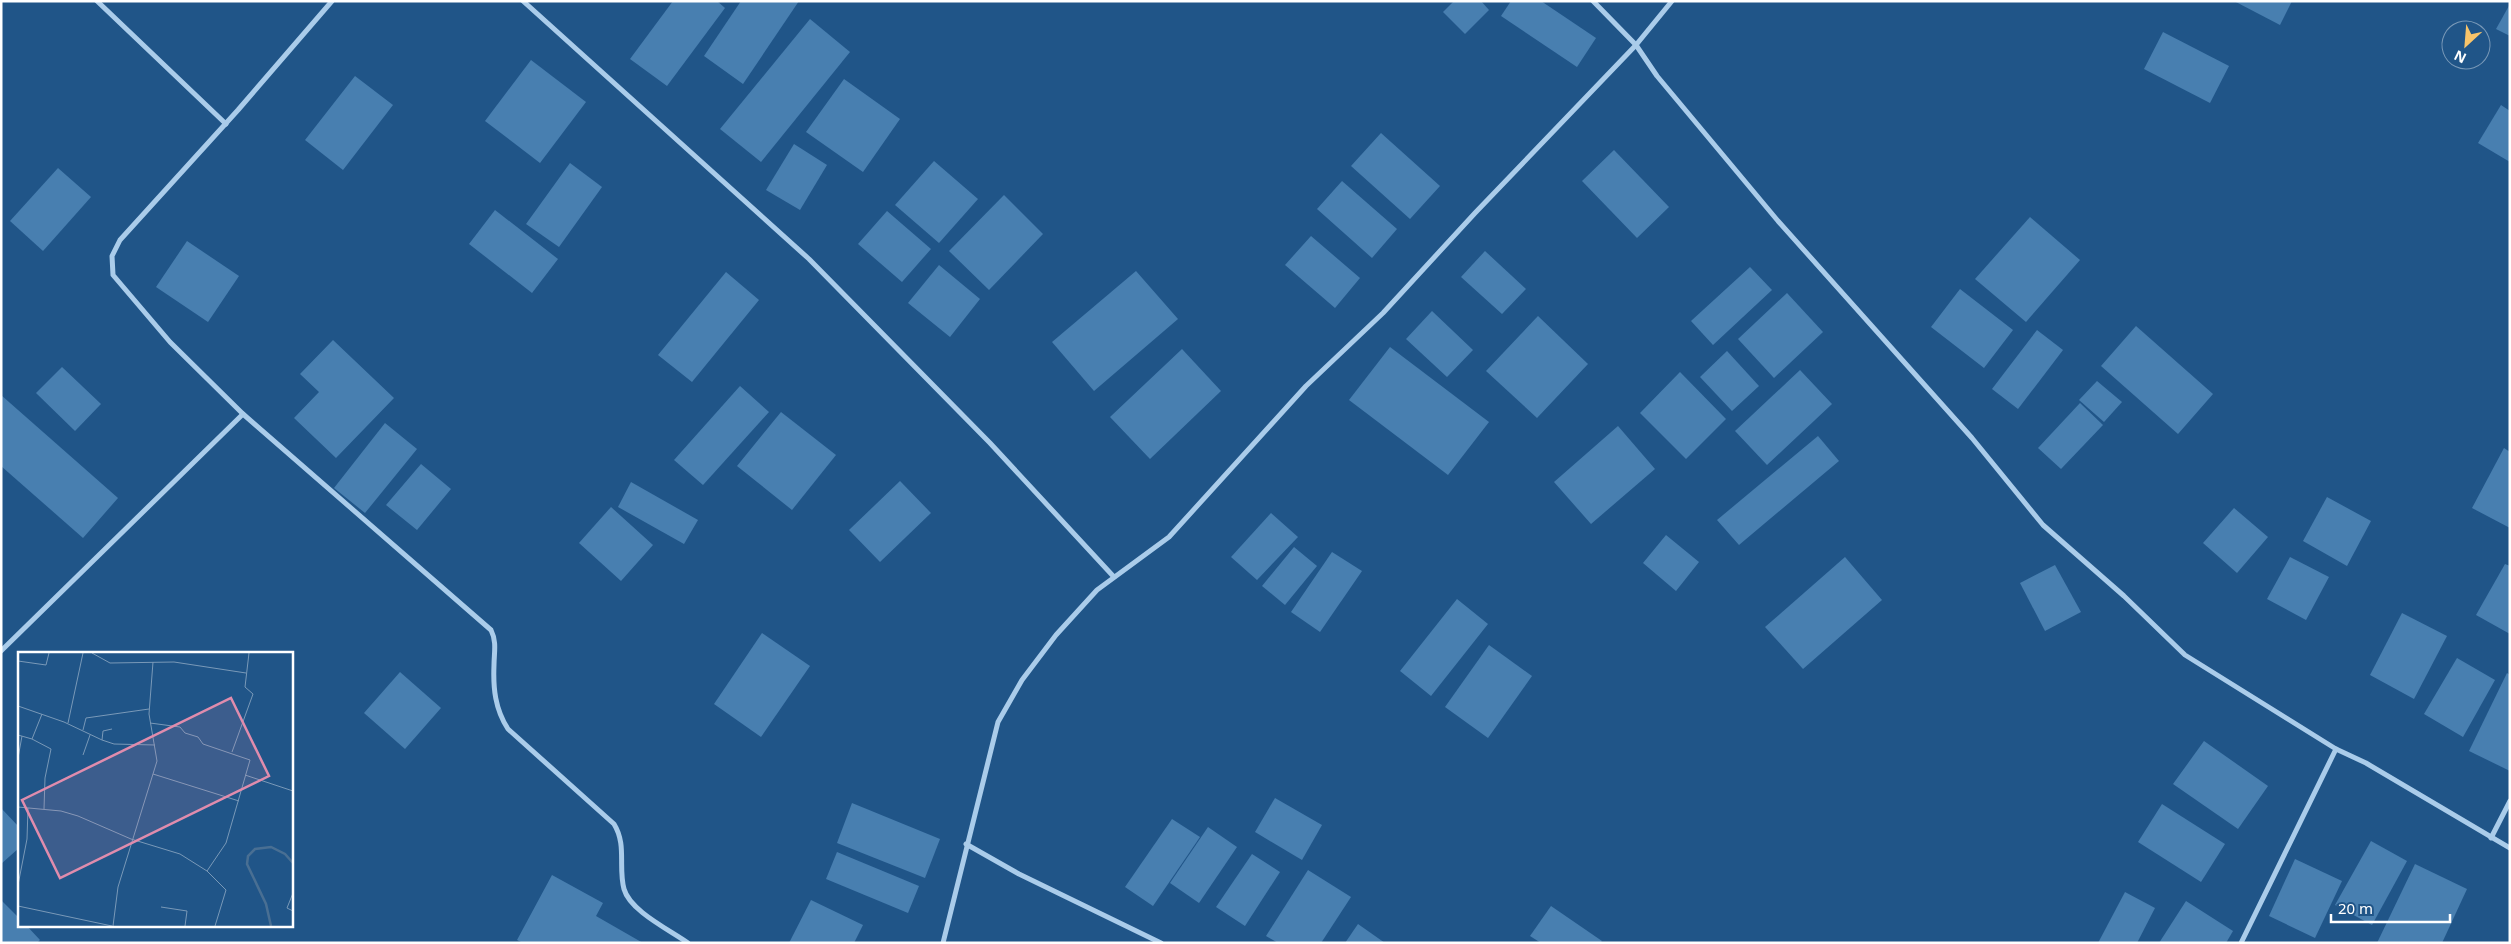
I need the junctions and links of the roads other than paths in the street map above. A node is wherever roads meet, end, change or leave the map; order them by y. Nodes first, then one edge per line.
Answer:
1 (97, 1) edge
2 (332, 1) edge
3 (524, 1) edge
4 (1593, 1) edge
5 (1672, 1) edge
6 (1636, 45) junction
7 (226, 124) junction
8 (243, 414) junction
9 (1114, 577) junction
10 (1, 651) edge
11 (2336, 749) junction
12 (2510, 801) edge
13 (2491, 838) junction
14 (966, 844) junction
15 (2510, 848) edge
16 (688, 943) edge
17 (943, 943) edge
18 (1161, 943) edge
19 (2241, 943) edge

1 - 7 street
2 - 7 street
3 - 9 street
4 - 6 street
5 - 6 street
6 - 9 street
6 - 11 street
7 - 8 street
8 - 10 street
8 - 16 street
9 - 14 street
11 - 13 street
11 - 19 street
12 - 13 street
13 - 15 street
14 - 17 street
14 - 18 street

